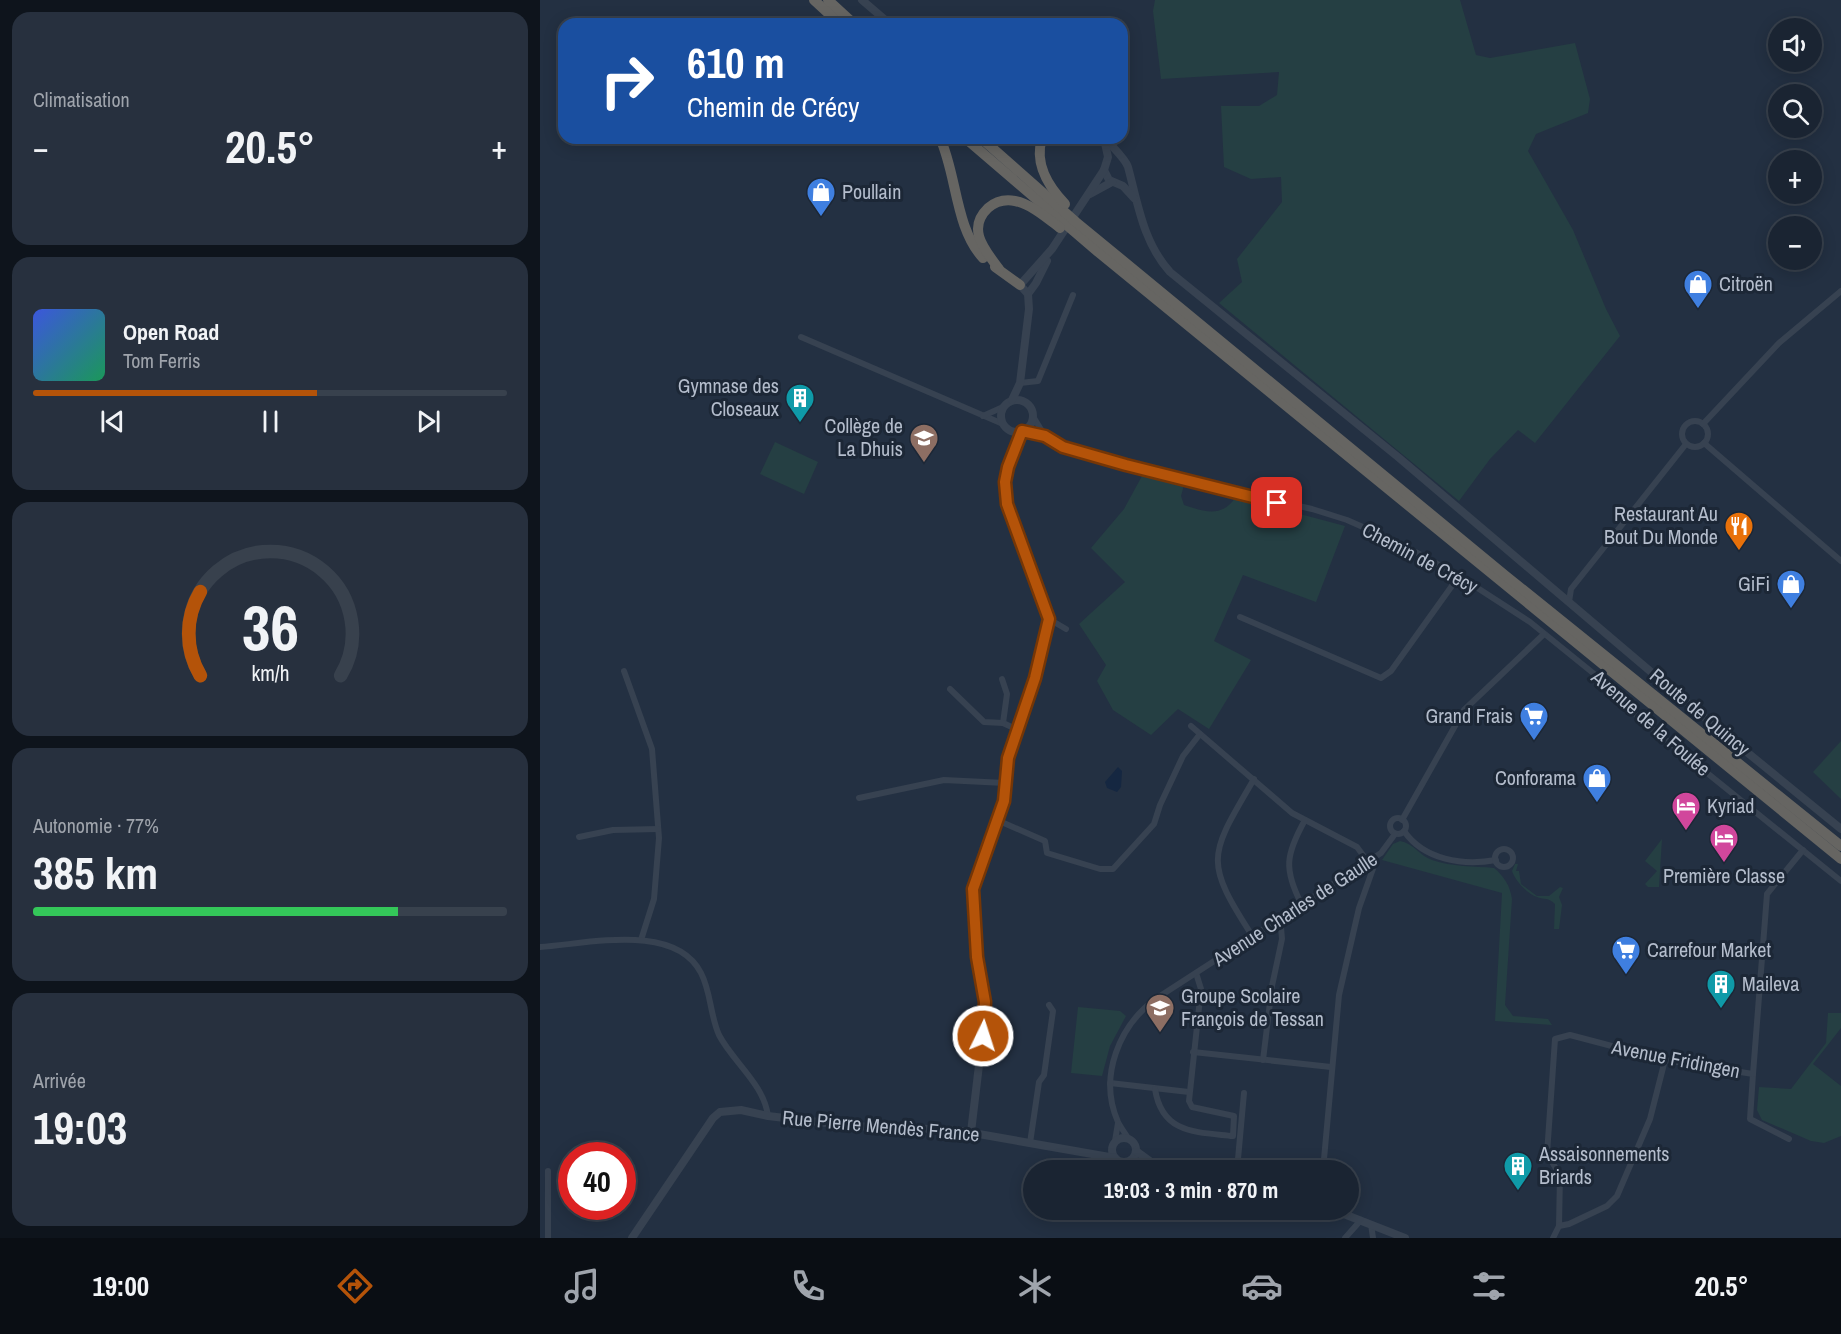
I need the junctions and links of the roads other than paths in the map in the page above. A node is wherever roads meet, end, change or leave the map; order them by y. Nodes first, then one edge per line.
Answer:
1 (814, 0) edge
2 (828, 0) edge
3 (862, 0) edge
4 (834, 18) edge
5 (848, 18) edge
6 (883, 18) edge
7 (942, 144) edge
8 (972, 144) edge
9 (988, 144) edge
10 (1041, 144) edge
11 (1105, 144) edge
12 (1110, 144) edge
13 (1122, 160) junction
14 (1105, 166) junction
15 (1128, 174) junction
16 (1114, 182) junction
17 (1085, 198) junction
18 (1139, 207) junction
19 (1076, 222) junction
20 (1098, 252) junction
21 (999, 269) junction
22 (1024, 289) junction
23 (1841, 291) edge
24 (1073, 295) dead end
25 (801, 337) dead end
26 (1020, 383) junction
27 (1012, 400) junction
28 (1027, 402) junction
29 (1003, 407) junction
30 (983, 416) junction
31 (1034, 418) junction
32 (1003, 424) junction
33 (1703, 424) junction
34 (1023, 431) junction
35 (1045, 436) junction
36 (1704, 443) junction
37 (1686, 444) junction
38 (1841, 561) edge
39 (1459, 576) junction
40 (1571, 589) junction
41 (1559, 594) junction
42 (1569, 602) junction
43 (1240, 617) dead end
44 (1049, 619) junction
45 (1066, 630) dead end
46 (1544, 634) junction
47 (624, 671) dead end
48 (1002, 679) dead end
49 (950, 689) dead end
50 (1003, 723) junction
51 (1191, 726) dead end
52 (1016, 729) junction
53 (1200, 734) junction
54 (1254, 779) junction
55 (1005, 783) junction
56 (859, 798) dead end
57 (997, 820) junction
58 (1305, 820) junction
59 (1402, 820) junction
60 (1841, 829) edge
61 (658, 830) junction
62 (1404, 831) junction
63 (1395, 834) junction
64 (579, 837) dead end
65 (1841, 846) edge
66 (1803, 850) junction
67 (1841, 859) edge
68 (1371, 860) junction
69 (1496, 860) dead end
70 (1841, 881) edge
71 (1302, 905) junction
72 (1278, 920) junction
73 (1253, 937) junction
74 (641, 940) junction
75 (540, 947) edge
76 (1197, 973) junction
77 (1049, 1005) dead end
78 (1193, 1052) junction
79 (1263, 1060) junction
80 (1665, 1060) junction
81 (1331, 1067) junction
82 (1753, 1074) junction
83 (1110, 1083) junction
84 (1155, 1089) junction
85 (1189, 1092) junction
86 (1244, 1093) dead end
87 (768, 1116) junction
88 (1119, 1123) junction
89 (971, 1132) junction
90 (1128, 1138) junction
91 (1789, 1139) dead end
92 (1030, 1143) junction
93 (1113, 1144) junction
94 (1136, 1151) junction
95 (1086, 1155) junction
96 (1114, 1158) junction
97 (1118, 1160) edge
98 (1131, 1160) edge
99 (1148, 1160) edge
100 (1238, 1160) edge
101 (1324, 1160) edge
102 (548, 1171) dead end
103 (1361, 1220) joint
104 (1371, 1224) junction
105 (1558, 1226) junction
106 (548, 1238) edge
107 (632, 1238) edge
108 (1345, 1238) edge
109 (1373, 1238) edge
110 (1405, 1238) edge
111 (1553, 1238) edge

1 - 4 highway
2 - 5 highway
3 - 6 street
7 - 21 highway
8 - 20 highway
9 - 19 highway
10 - 19 highway
11 - 14 street
12 - 13 street
13 - 14 street
13 - 15 street
14 - 16 street
14 - 17 street
15 - 16 street
15 - 18 street, Route de Quincy
16 - 17 street
16 - 18 street
17 - 22 street
18 - 41 street, Route de Quincy
19 - 65 highway
20 - 21 highway
20 - 67 highway
21 - 22 highway
22 - 26 street
23 - 33 street
24 - 26 street
25 - 30 street
26 - 27 street
26 - 28 street
27 - 28 street
27 - 29 street
28 - 31 street
29 - 30 street
29 - 32 street
30 - 32 street
31 - 34 street
31 - 35 street
32 - 34 street
33 - 36 street
33 - 37 street
34 - 35 street, Chemin de Crécy
34 - 44 street
35 - 39 street, Chemin de Crécy
36 - 37 street
36 - 38 street
37 - 40 street
39 - 43 street
39 - 46 street, Chemin de Crécy
40 - 41 street
40 - 42 street
41 - 42 street, Route de Quincy
42 - 60 street, Route de Quincy
44 - 45 street
44 - 52 street
46 - 59 street
46 - 66 street, Avenue de la Foulée
47 - 61 street
48 - 50 street
49 - 50 street
50 - 52 street
51 - 53 street
52 - 55 street
53 - 54 street
53 - 57 street
54 - 58 street
54 - 73 street
55 - 56 street
55 - 57 street
57 - 89 street
58 - 68 street
58 - 71 street
59 - 62 street
59 - 63 street
61 - 64 street
61 - 74 street
62 - 63 street
62 - 69 street
63 - 68 street, Avenue Charles de Gaulle
66 - 70 street, Avenue de la Foulée
66 - 82 street, Avenue Fridingen
68 - 71 street, Avenue Charles de Gaulle
68 - 81 street
71 - 72 street, Avenue Charles de Gaulle
72 - 73 street, Avenue Charles de Gaulle
72 - 79 street
73 - 76 street, Avenue Charles de Gaulle
74 - 75 street
74 - 87 street
76 - 78 street
76 - 83 street, Avenue Charles de Gaulle
77 - 92 street
78 - 79 street
78 - 85 street
79 - 81 street
80 - 82 street, Avenue Fridingen
80 - 105 street
80 - 105 street, Avenue Fridingen
81 - 101 street
82 - 91 street
83 - 84 street
83 - 88 street, Avenue Charles de Gaulle
84 - 85 street
84 - 85 street
86 - 100 street
87 - 89 street, Rue Pierre Mendès France
87 - 107 street, Rue Pierre Mendès France
88 - 90 street, Avenue Charles de Gaulle
88 - 93 street, Avenue Charles de Gaulle
89 - 92 street, Rue Pierre Mendès France
90 - 93 street
90 - 94 street
92 - 95 street, Rue Pierre Mendès France
93 - 95 street, Rue Pierre Mendès France
93 - 96 street
94 - 98 street
94 - 99 street
95 - 96 street, Rue Pierre Mendès France
96 - 97 street
102 - 106 street
103 - 104 street
103 - 108 street
104 - 109 street
104 - 110 street
105 - 111 street

